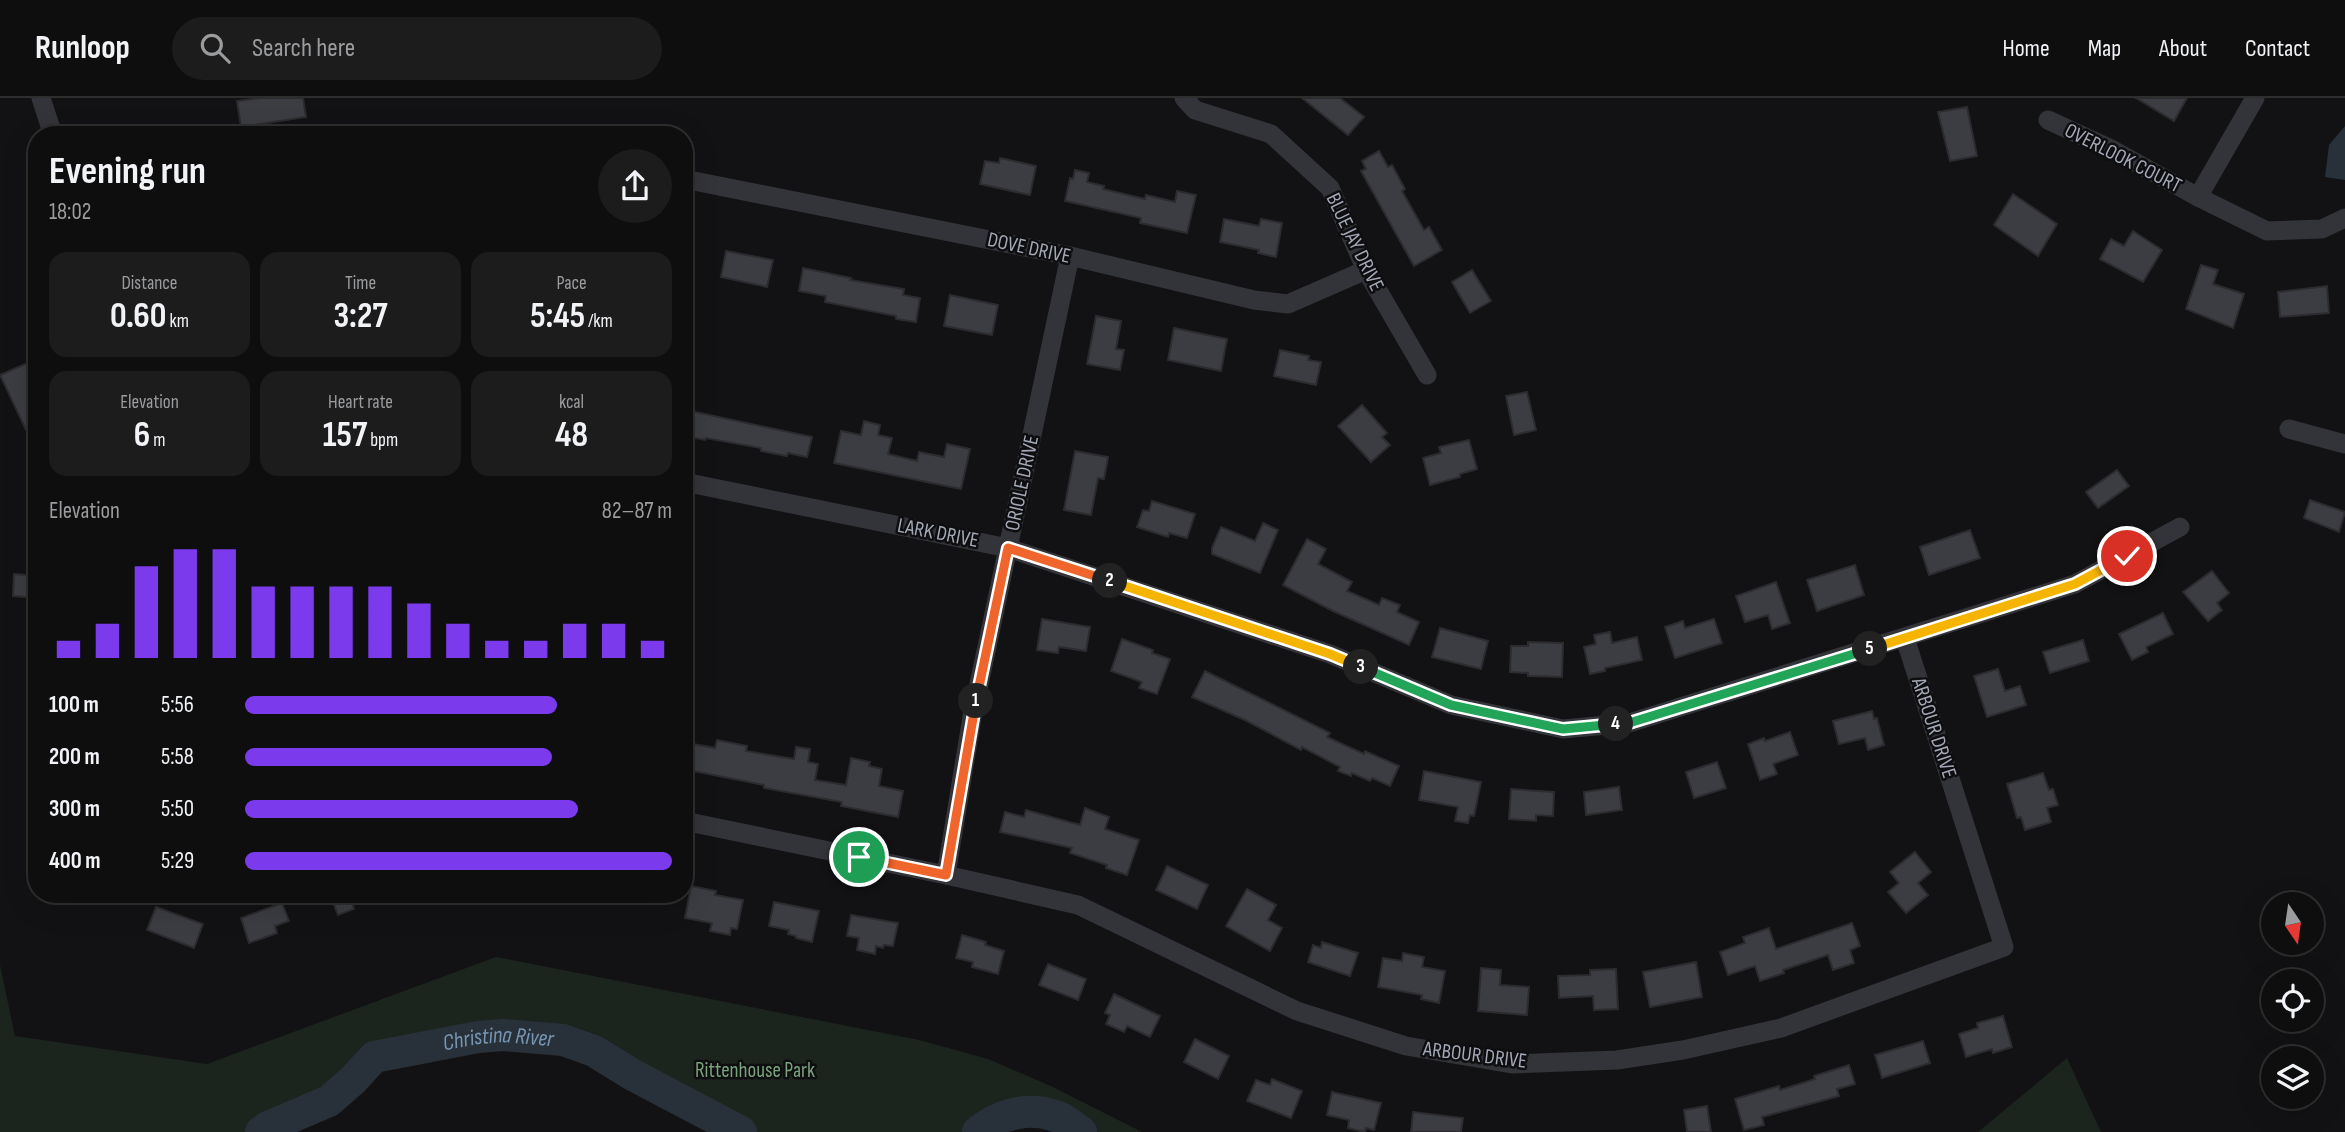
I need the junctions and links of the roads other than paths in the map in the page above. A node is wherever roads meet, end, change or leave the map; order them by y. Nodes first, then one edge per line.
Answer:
1 (41, 98) edge
2 (1184, 98) edge
3 (2255, 98) edge
4 (2048, 120) dead end
5 (50, 126) edge
6 (693, 181) edge
7 (2198, 197) junction
8 (2345, 218) edge
9 (1070, 256) junction
10 (1366, 270) junction
11 (1427, 375) dead end
12 (2289, 429) dead end
13 (2345, 444) edge
14 (693, 484) edge
15 (2180, 527) dead end
16 (1008, 548) junction
17 (1905, 638) junction
18 (693, 823) edge
19 (946, 875) junction

1 - 5 street
2 - 10 street, BLUE JAY DRIVE
3 - 7 street
4 - 7 street, OVERLOOK COURT
6 - 9 street, DOVE DRIVE
7 - 8 street, OVERLOOK COURT
9 - 10 street, DOVE DRIVE
9 - 16 street, ORIOLE DRIVE
10 - 11 street, BLUE JAY DRIVE
12 - 13 street
14 - 16 street, LARK DRIVE
15 - 17 street, LARK DRIVE
16 - 17 street, LARK DRIVE
16 - 19 street, ORIOLE DRIVE
17 - 19 street, ARBOUR DRIVE
18 - 19 street, ARBOUR DRIVE

